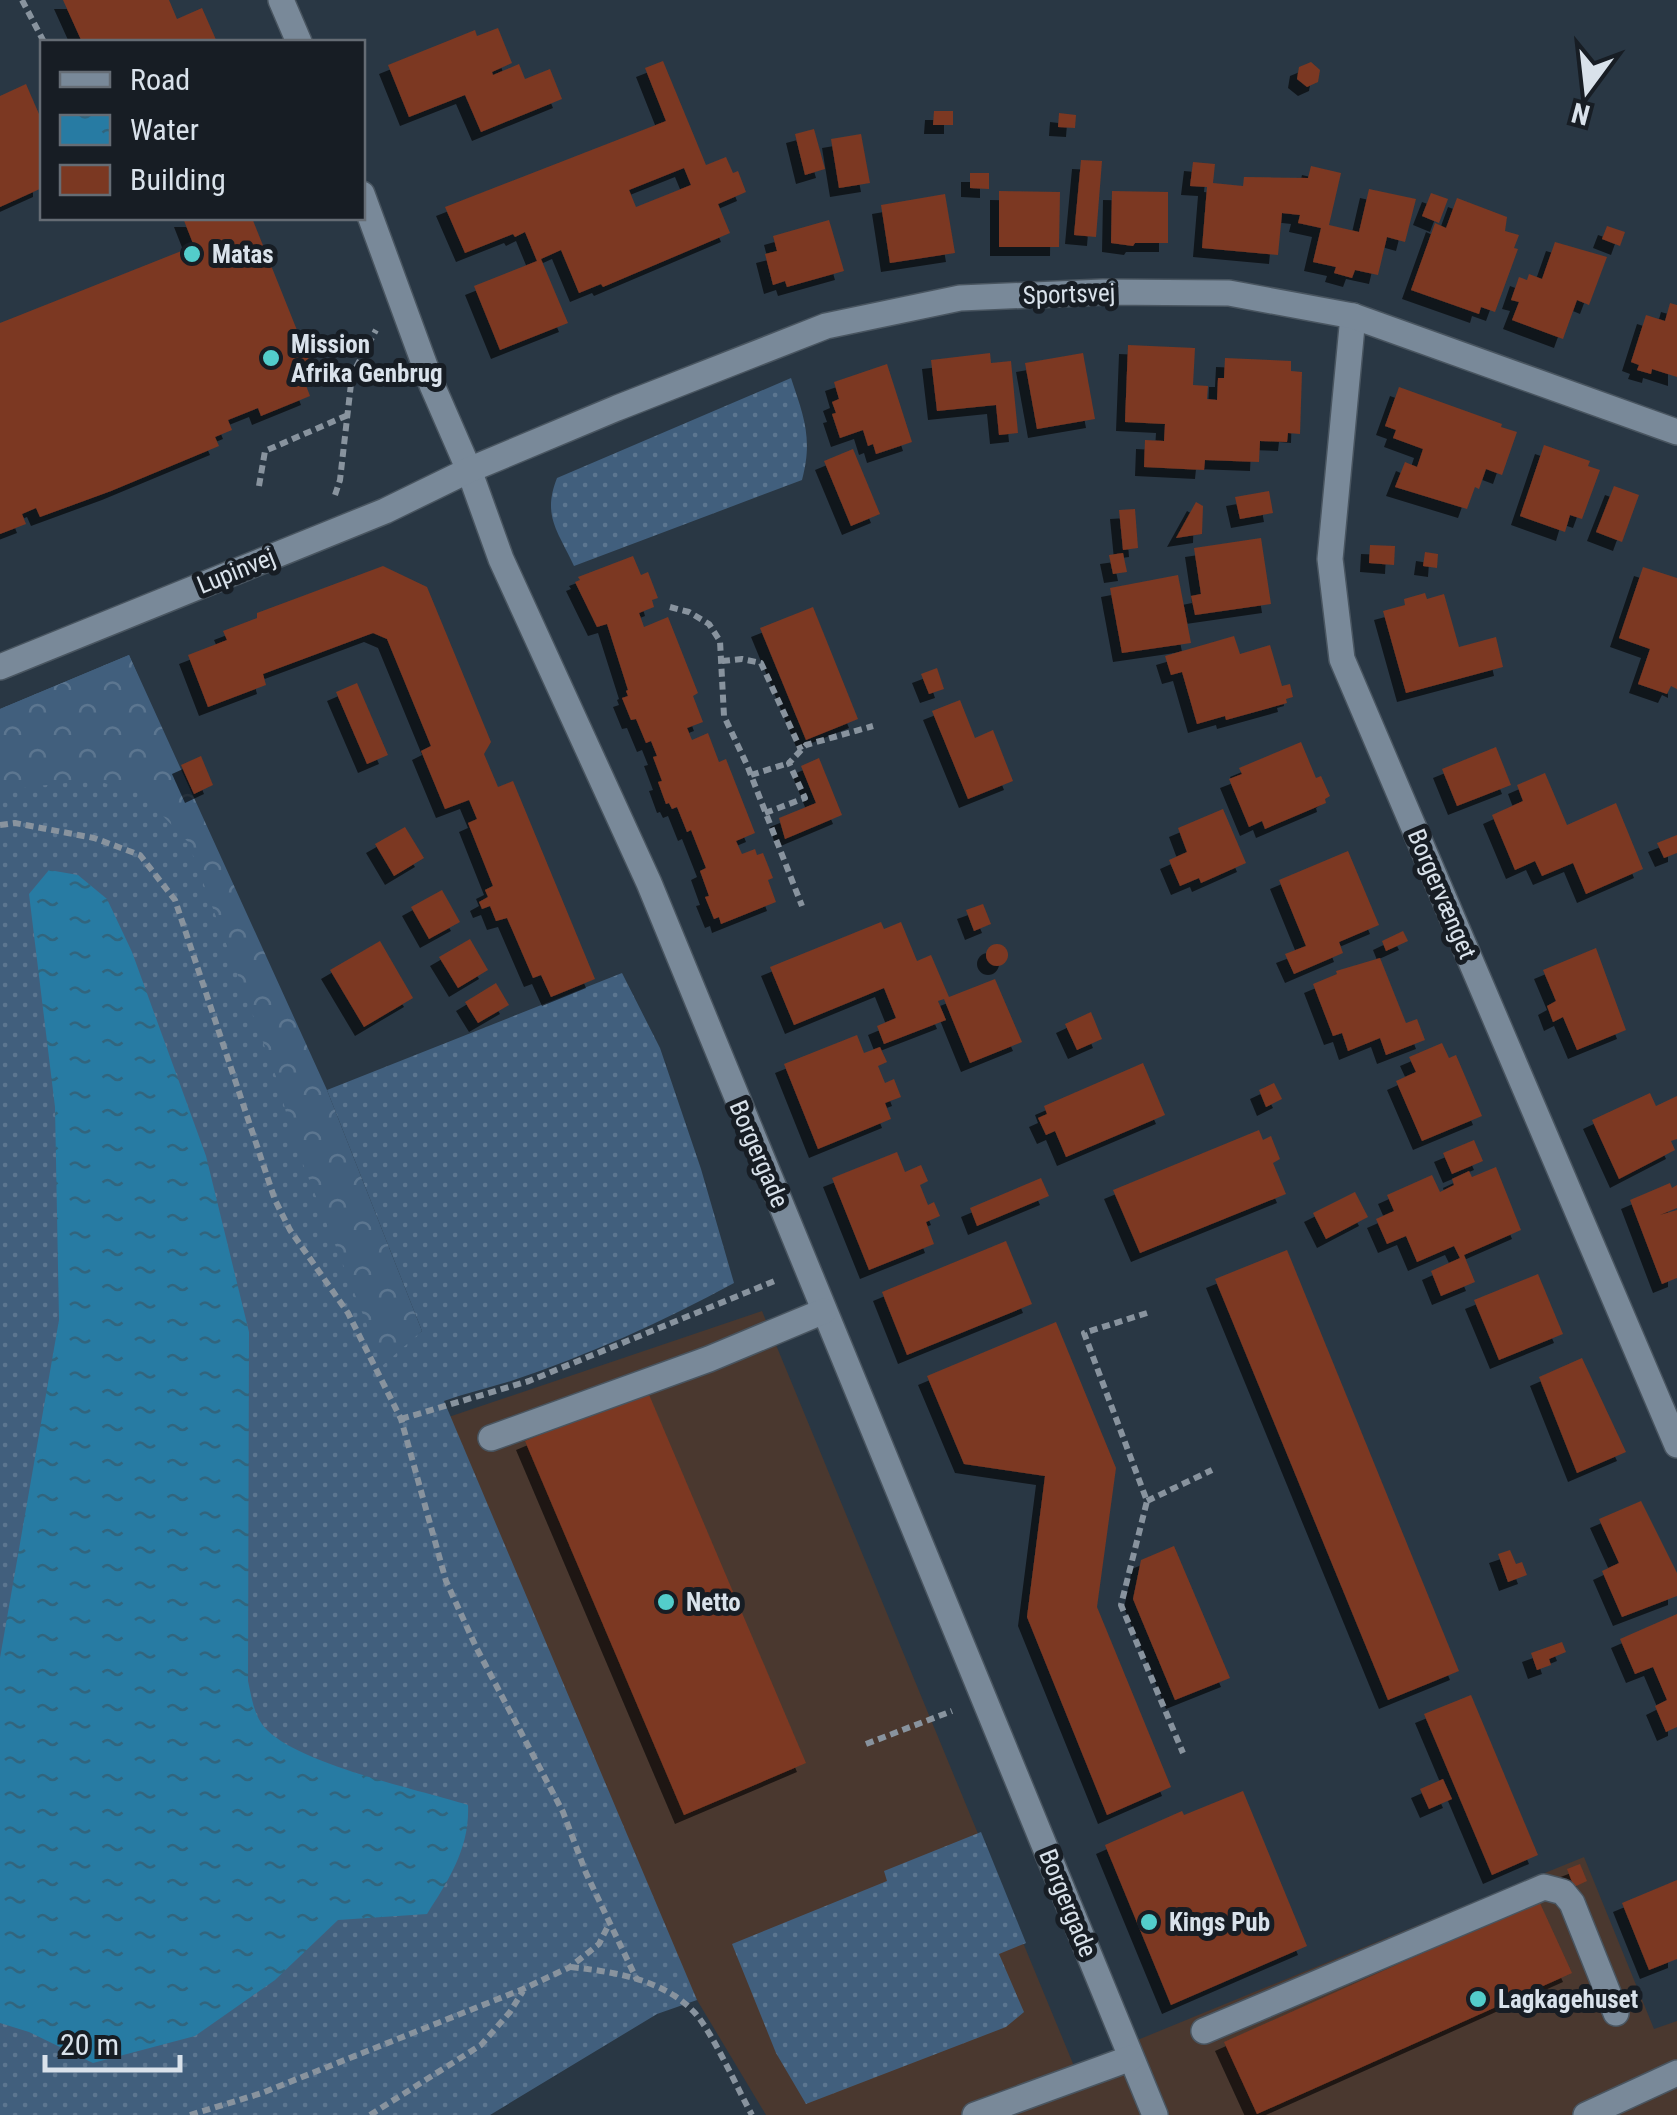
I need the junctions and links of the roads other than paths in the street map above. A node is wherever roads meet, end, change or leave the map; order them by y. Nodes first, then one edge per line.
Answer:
1 (282, 0) edge
2 (298, 40) edge
3 (365, 202) edge
4 (1354, 316) junction
5 (1677, 432) edge
6 (469, 470) junction
7 (0, 667) edge
8 (824, 1311) junction
9 (491, 1438) dead end
10 (1677, 1445) edge
11 (1616, 2013) dead end
12 (1204, 2031) dead end
13 (1130, 2058) junction
14 (1677, 2072) edge
15 (975, 2115) edge
16 (1155, 2115) edge
17 (1586, 2115) edge

1 - 2 street
3 - 6 street, Borgergade
4 - 5 street, Sportsvej
4 - 6 street, Sportsvej
4 - 10 street, Borgervænget
6 - 7 street, Lupinvej
6 - 8 street, Borgergade
8 - 9 street
8 - 13 street, Borgergade
11 - 12 street
13 - 15 street
13 - 16 street, Borgergade
14 - 17 street

